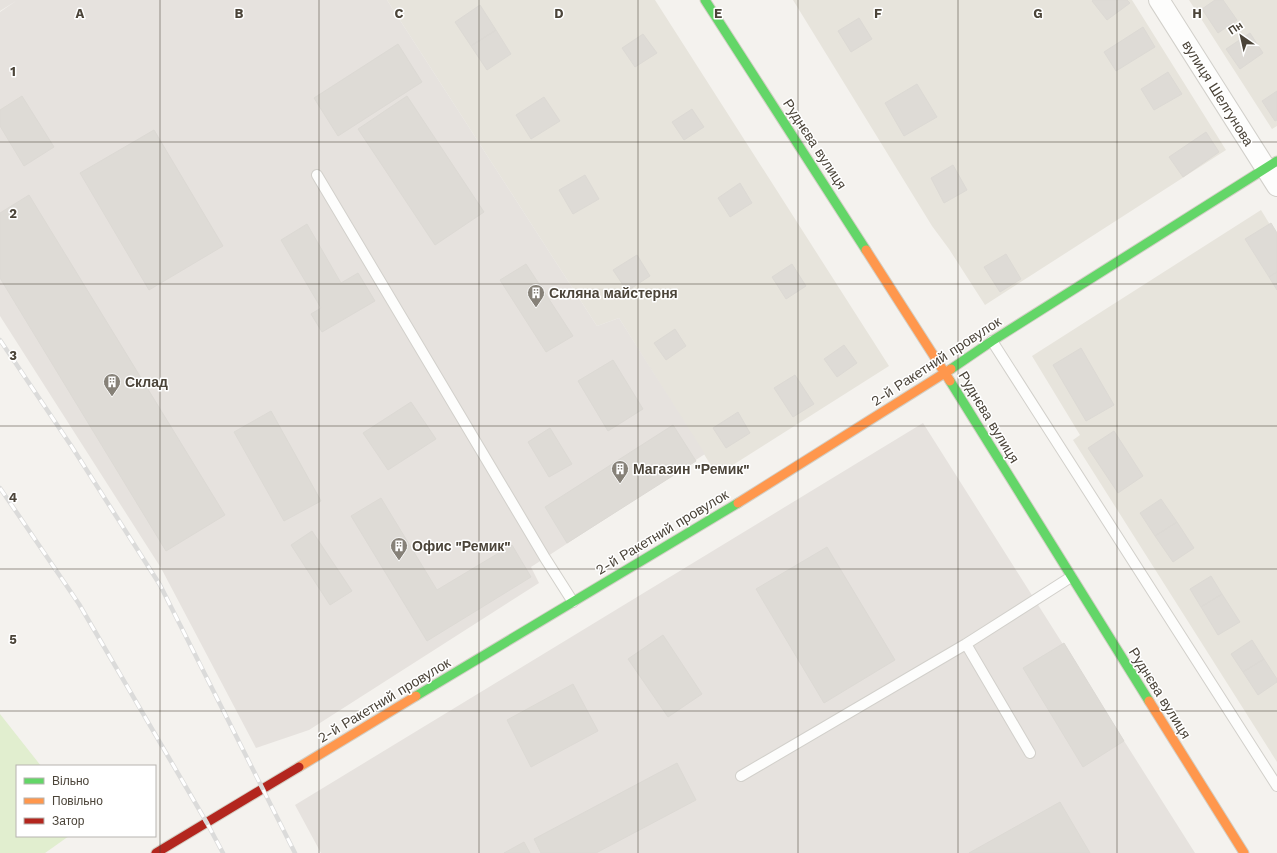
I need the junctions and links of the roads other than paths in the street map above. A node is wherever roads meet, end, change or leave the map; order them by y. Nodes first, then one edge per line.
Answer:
1 (705, 0) edge
2 (1159, 0) edge
3 (1271, 164) edge
4 (317, 175) dead end
5 (1277, 186) edge
6 (992, 341) junction
7 (946, 372) junction
8 (1071, 577) junction
9 (573, 602) junction
10 (966, 644) junction
11 (1030, 753) dead end
12 (742, 776) dead end
13 (1277, 786) edge
14 (156, 853) edge
15 (1244, 853) edge

1 - 7 street, Руднєва вулиця
2 - 3 street, вулиця Шелгунова
3 - 5 street, вулиця Шелгунова
3 - 6 street, 2-й Ракетний провулок
4 - 9 lane
6 - 7 street, 2-й Ракетний провулок
6 - 13 lane
7 - 8 street, Руднєва вулиця
7 - 9 street, 2-й Ракетний провулок
8 - 10 lane
8 - 15 street, Руднєва вулиця
9 - 14 street, 2-й Ракетний провулок
10 - 11 lane
10 - 12 lane

